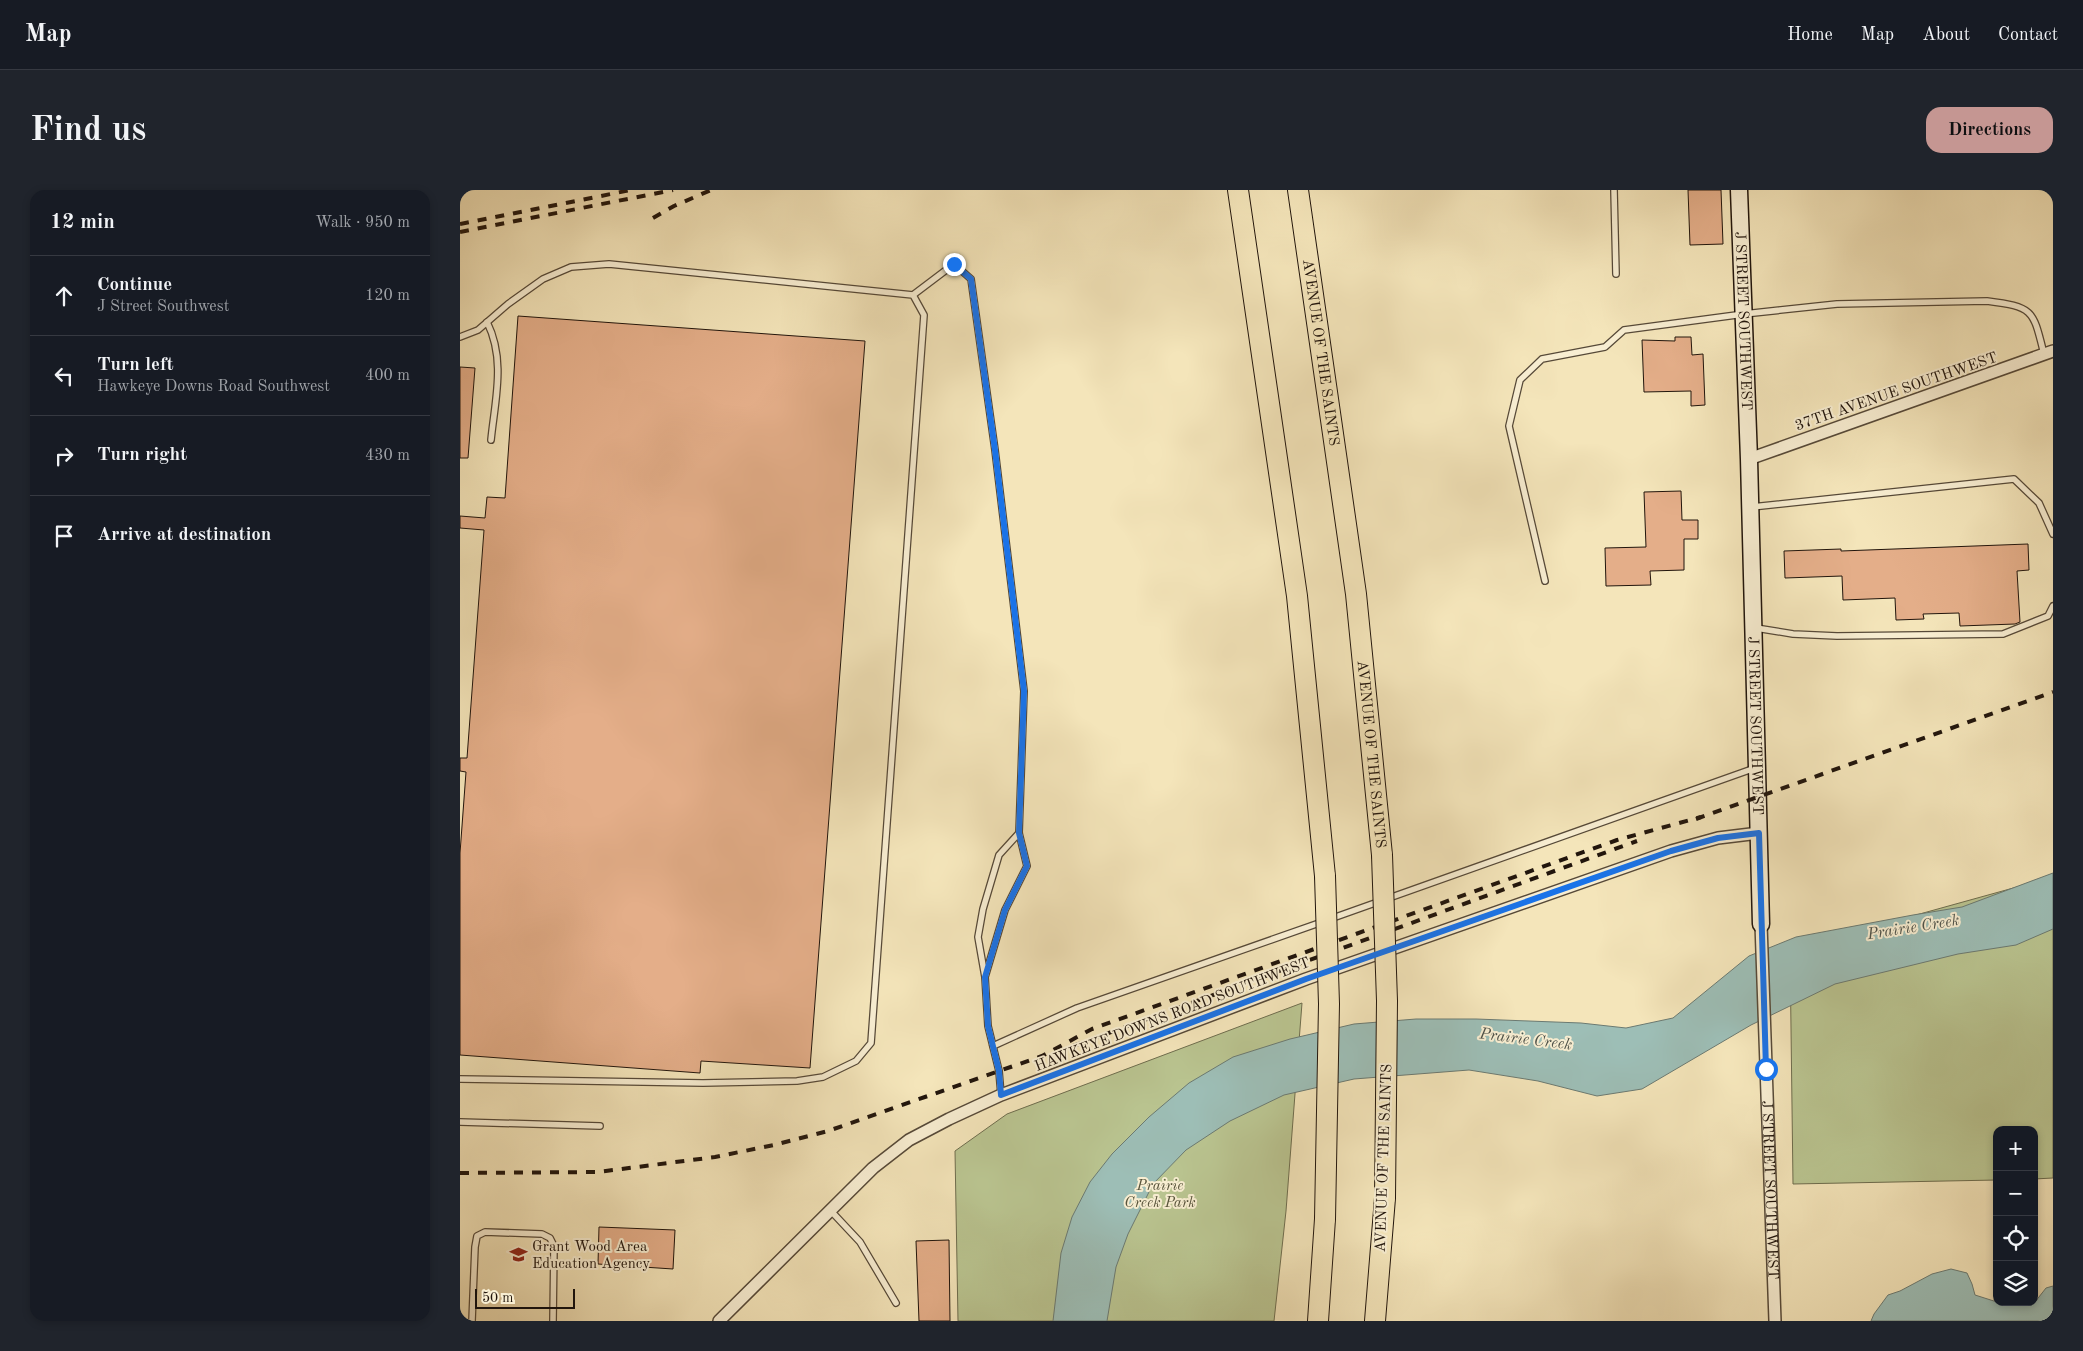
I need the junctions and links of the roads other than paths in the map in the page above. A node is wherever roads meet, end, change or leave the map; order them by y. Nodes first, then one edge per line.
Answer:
1 (1238, 190) edge
2 (1298, 190) edge
3 (1614, 190) edge
4 (1739, 190) edge
5 (1616, 274) dead end
6 (913, 294) junction
7 (1744, 314) junction
8 (488, 322) junction
9 (460, 337) edge
10 (2049, 353) edge
11 (491, 440) dead end
12 (1749, 459) junction
13 (1751, 507) junction
14 (2053, 534) edge
15 (1545, 581) dead end
16 (2053, 606) edge
17 (1754, 628) junction
18 (1757, 768) junction
19 (1019, 833) junction
20 (1759, 833) junction
21 (1761, 924) joint
22 (985, 977) junction
23 (993, 1046) junction
24 (460, 1079) edge
25 (1001, 1095) junction
26 (460, 1122) edge
27 (600, 1126) dead end
28 (830, 1211) junction
29 (896, 1303) dead end
30 (472, 1321) edge
31 (553, 1321) edge
32 (718, 1321) edge
33 (1318, 1321) edge
34 (1375, 1321) edge
35 (1775, 1321) edge

1 - 33 highway, bridge
2 - 34 highway, AVENUE OF THE SAINTS, bridge
3 - 5 lane
4 - 7 street, J STREET SOUTHWEST
6 - 8 lane
6 - 19 lane
6 - 24 lane
7 - 10 lane
7 - 12 street, J STREET SOUTHWEST
7 - 15 lane
8 - 9 lane
8 - 11 lane
10 - 12 street, 37TH AVENUE SOUTHWEST
12 - 13 street, J STREET SOUTHWEST
13 - 14 lane
13 - 17 street, J STREET SOUTHWEST
16 - 17 lane
17 - 18 street, J STREET SOUTHWEST
18 - 20 street, J STREET SOUTHWEST
18 - 23 lane
19 - 22 lane
19 - 22 lane
20 - 21 street, J STREET SOUTHWEST
20 - 25 street, HAWKEYE DOWNS ROAD SOUTHWEST
21 - 35 street, J STREET SOUTHWEST
22 - 23 lane
23 - 25 lane
25 - 28 street, HAWKEYE DOWNS ROAD SOUTHWEST
26 - 27 lane
28 - 29 lane
28 - 32 street, HAWKEYE DOWNS ROAD SOUTHWEST
30 - 31 lane

